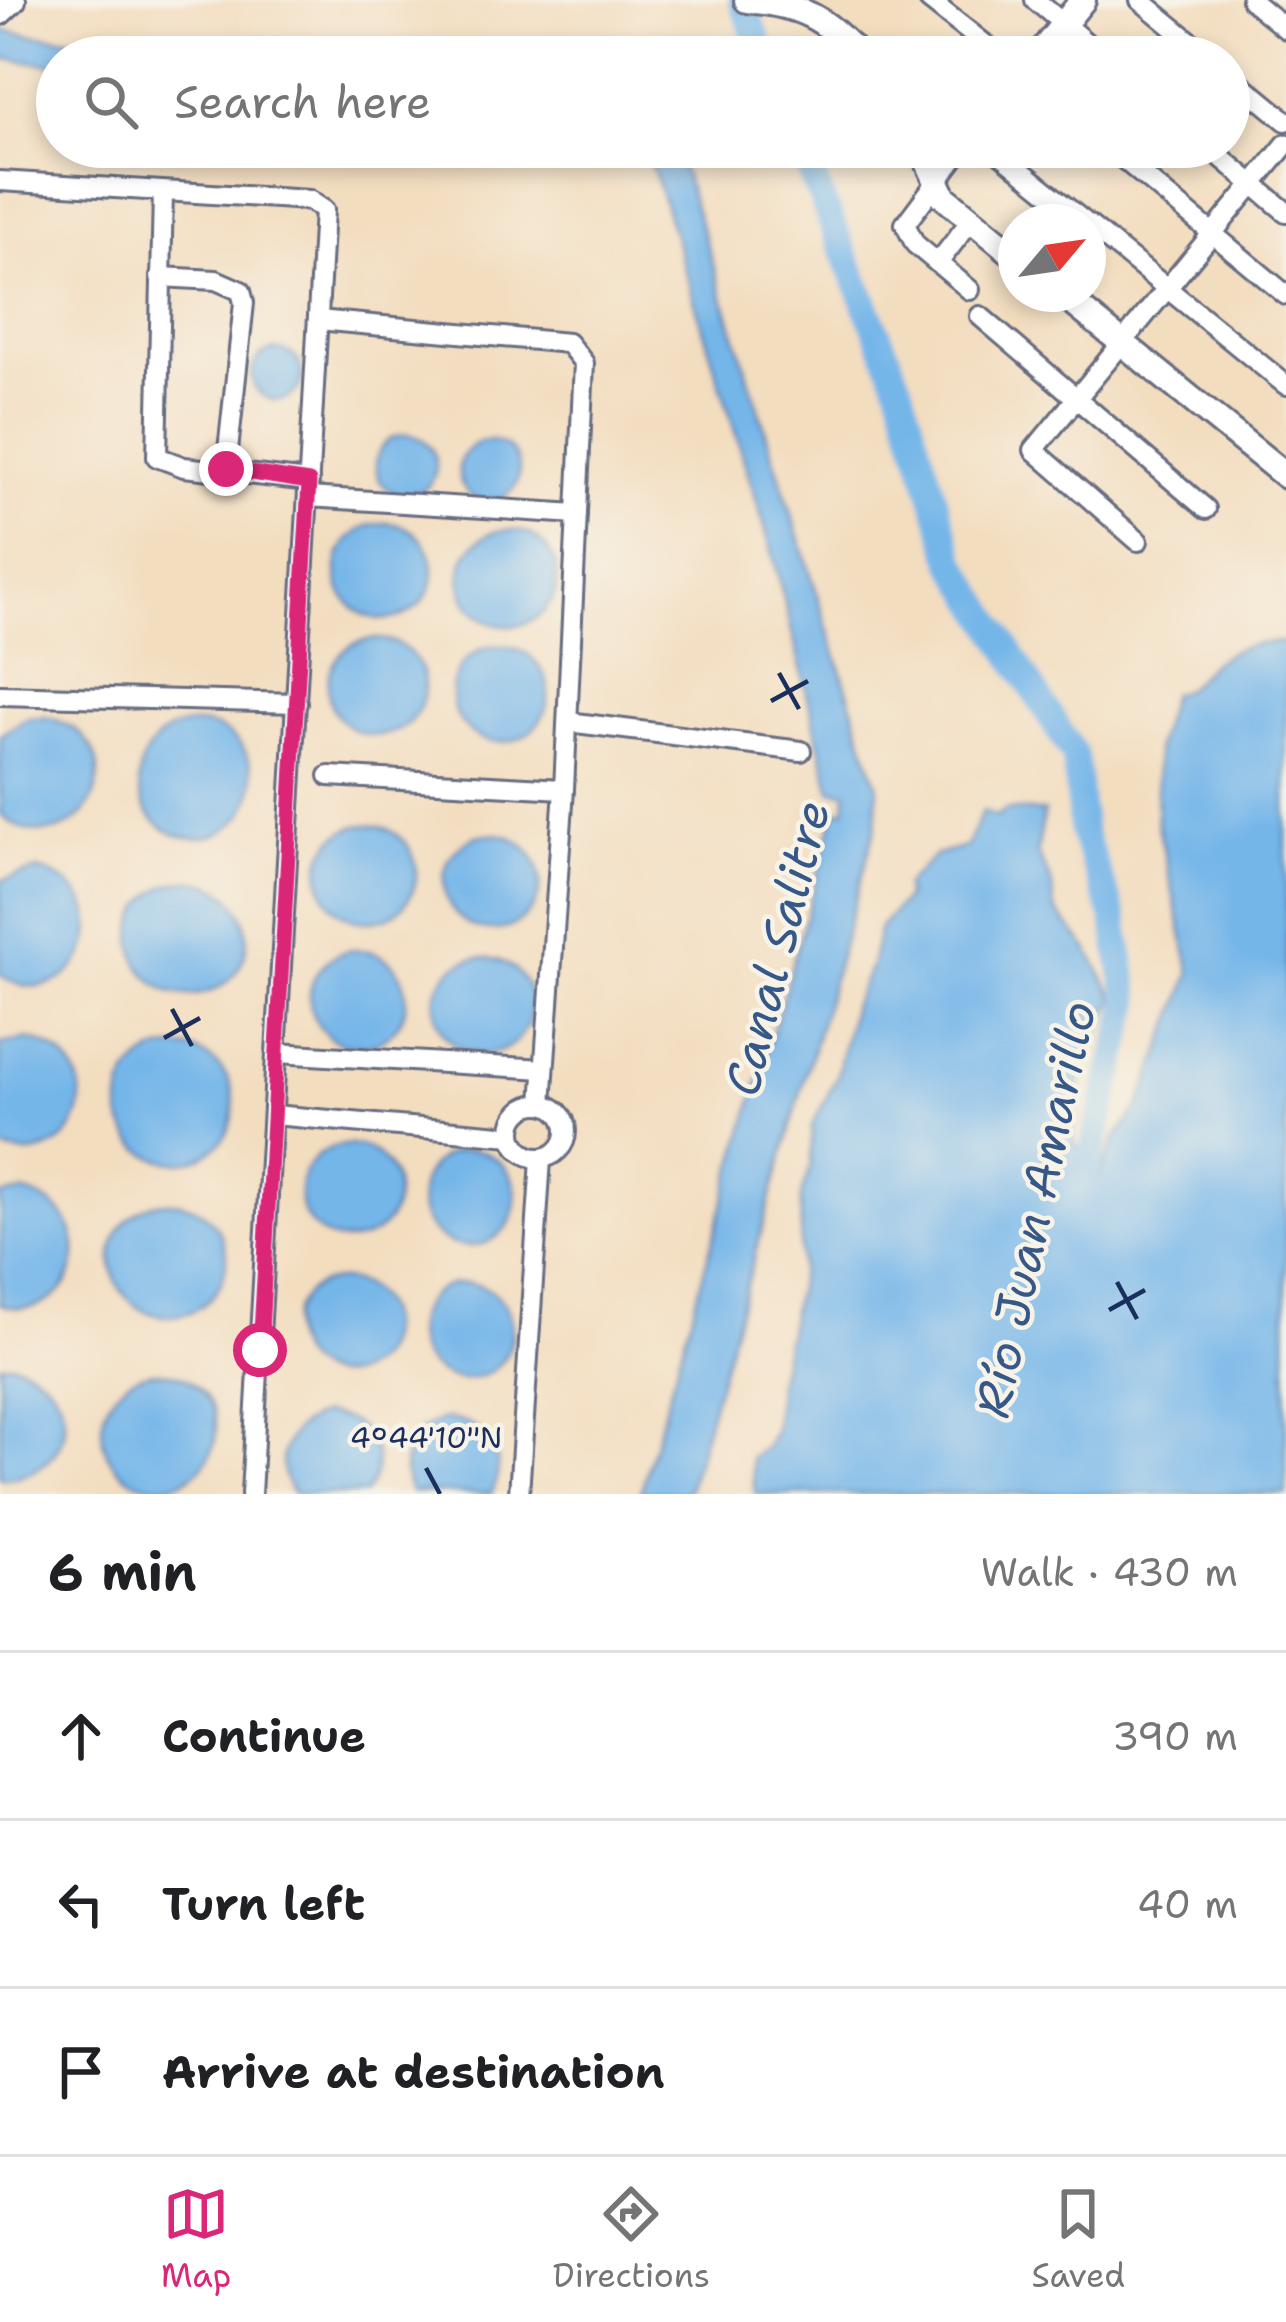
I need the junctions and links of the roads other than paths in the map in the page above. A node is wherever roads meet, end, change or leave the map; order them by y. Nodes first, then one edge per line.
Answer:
1 (747, 0) edge
2 (929, 0) edge
3 (1035, 0) edge
4 (1083, 0) edge
5 (1140, 0) edge
6 (1251, 0) edge
7 (1064, 24) junction
8 (1286, 29) edge
9 (839, 36) edge
10 (974, 36) edge
11 (1054, 36) edge
12 (1078, 36) edge
13 (1184, 36) edge
14 (1250, 91) edge
15 (1286, 121) edge
16 (1286, 144) edge
17 (929, 168) edge
18 (945, 168) edge
19 (1018, 168) edge
20 (1134, 168) edge
21 (1234, 168) edge
22 (0, 181) edge
23 (934, 182) junction
24 (1253, 184) junction
25 (163, 193) junction
26 (1063, 204) edge
27 (1286, 212) edge
28 (971, 220) junction
29 (1212, 234) junction
30 (1106, 239) edge
31 (998, 242) edge
32 (938, 263) junction
33 (160, 277) junction
34 (1167, 289) junction
35 (970, 290) dead end
36 (1286, 295) edge
37 (1084, 312) edge
38 (980, 316) dead end
39 (318, 320) junction
40 (1122, 343) junction
41 (1286, 385) edge
42 (1077, 398) junction
43 (226, 469) junction
44 (1286, 476) edge
45 (309, 489) junction
46 (1206, 509) dead end
47 (577, 514) junction
48 (1138, 541) dead end
49 (0, 695) edge
50 (297, 703) junction
51 (568, 722) junction
52 (801, 752) dead end
53 (329, 776) dead end
54 (564, 789) junction
55 (277, 1053) junction
56 (544, 1069) junction
57 (542, 1104) junction
58 (273, 1115) junction
59 (512, 1136) junction
60 (541, 1159) junction
61 (251, 1494) edge
62 (519, 1494) edge

1 - 9 main road
2 - 10 street
3 - 7 street
4 - 7 main road
5 - 13 street
6 - 8 street
7 - 11 main road
7 - 12 street
14 - 15 street
16 - 24 street
17 - 23 main road
18 - 23 street
19 - 26 street
20 - 29 street
21 - 24 street
22 - 25 street
23 - 28 main road
23 - 32 street
24 - 27 street
24 - 29 street
25 - 33 street
25 - 39 street
28 - 31 main road
28 - 32 street
29 - 34 street
29 - 36 street
30 - 34 street
32 - 35 street
33 - 43 street
33 - 43 street
34 - 40 street
34 - 41 street
37 - 40 main road
38 - 42 street
39 - 45 street
39 - 47 street
40 - 42 street
40 - 44 main road
42 - 46 street
42 - 48 street
43 - 45 street
45 - 47 street
45 - 50 street
47 - 51 street
49 - 50 street
50 - 55 street
51 - 52 street
51 - 54 street
53 - 54 street
54 - 56 street
55 - 56 street
55 - 58 street
56 - 57 street
57 - 59 street
57 - 60 street
58 - 59 street
58 - 61 street
59 - 60 street
60 - 62 street

